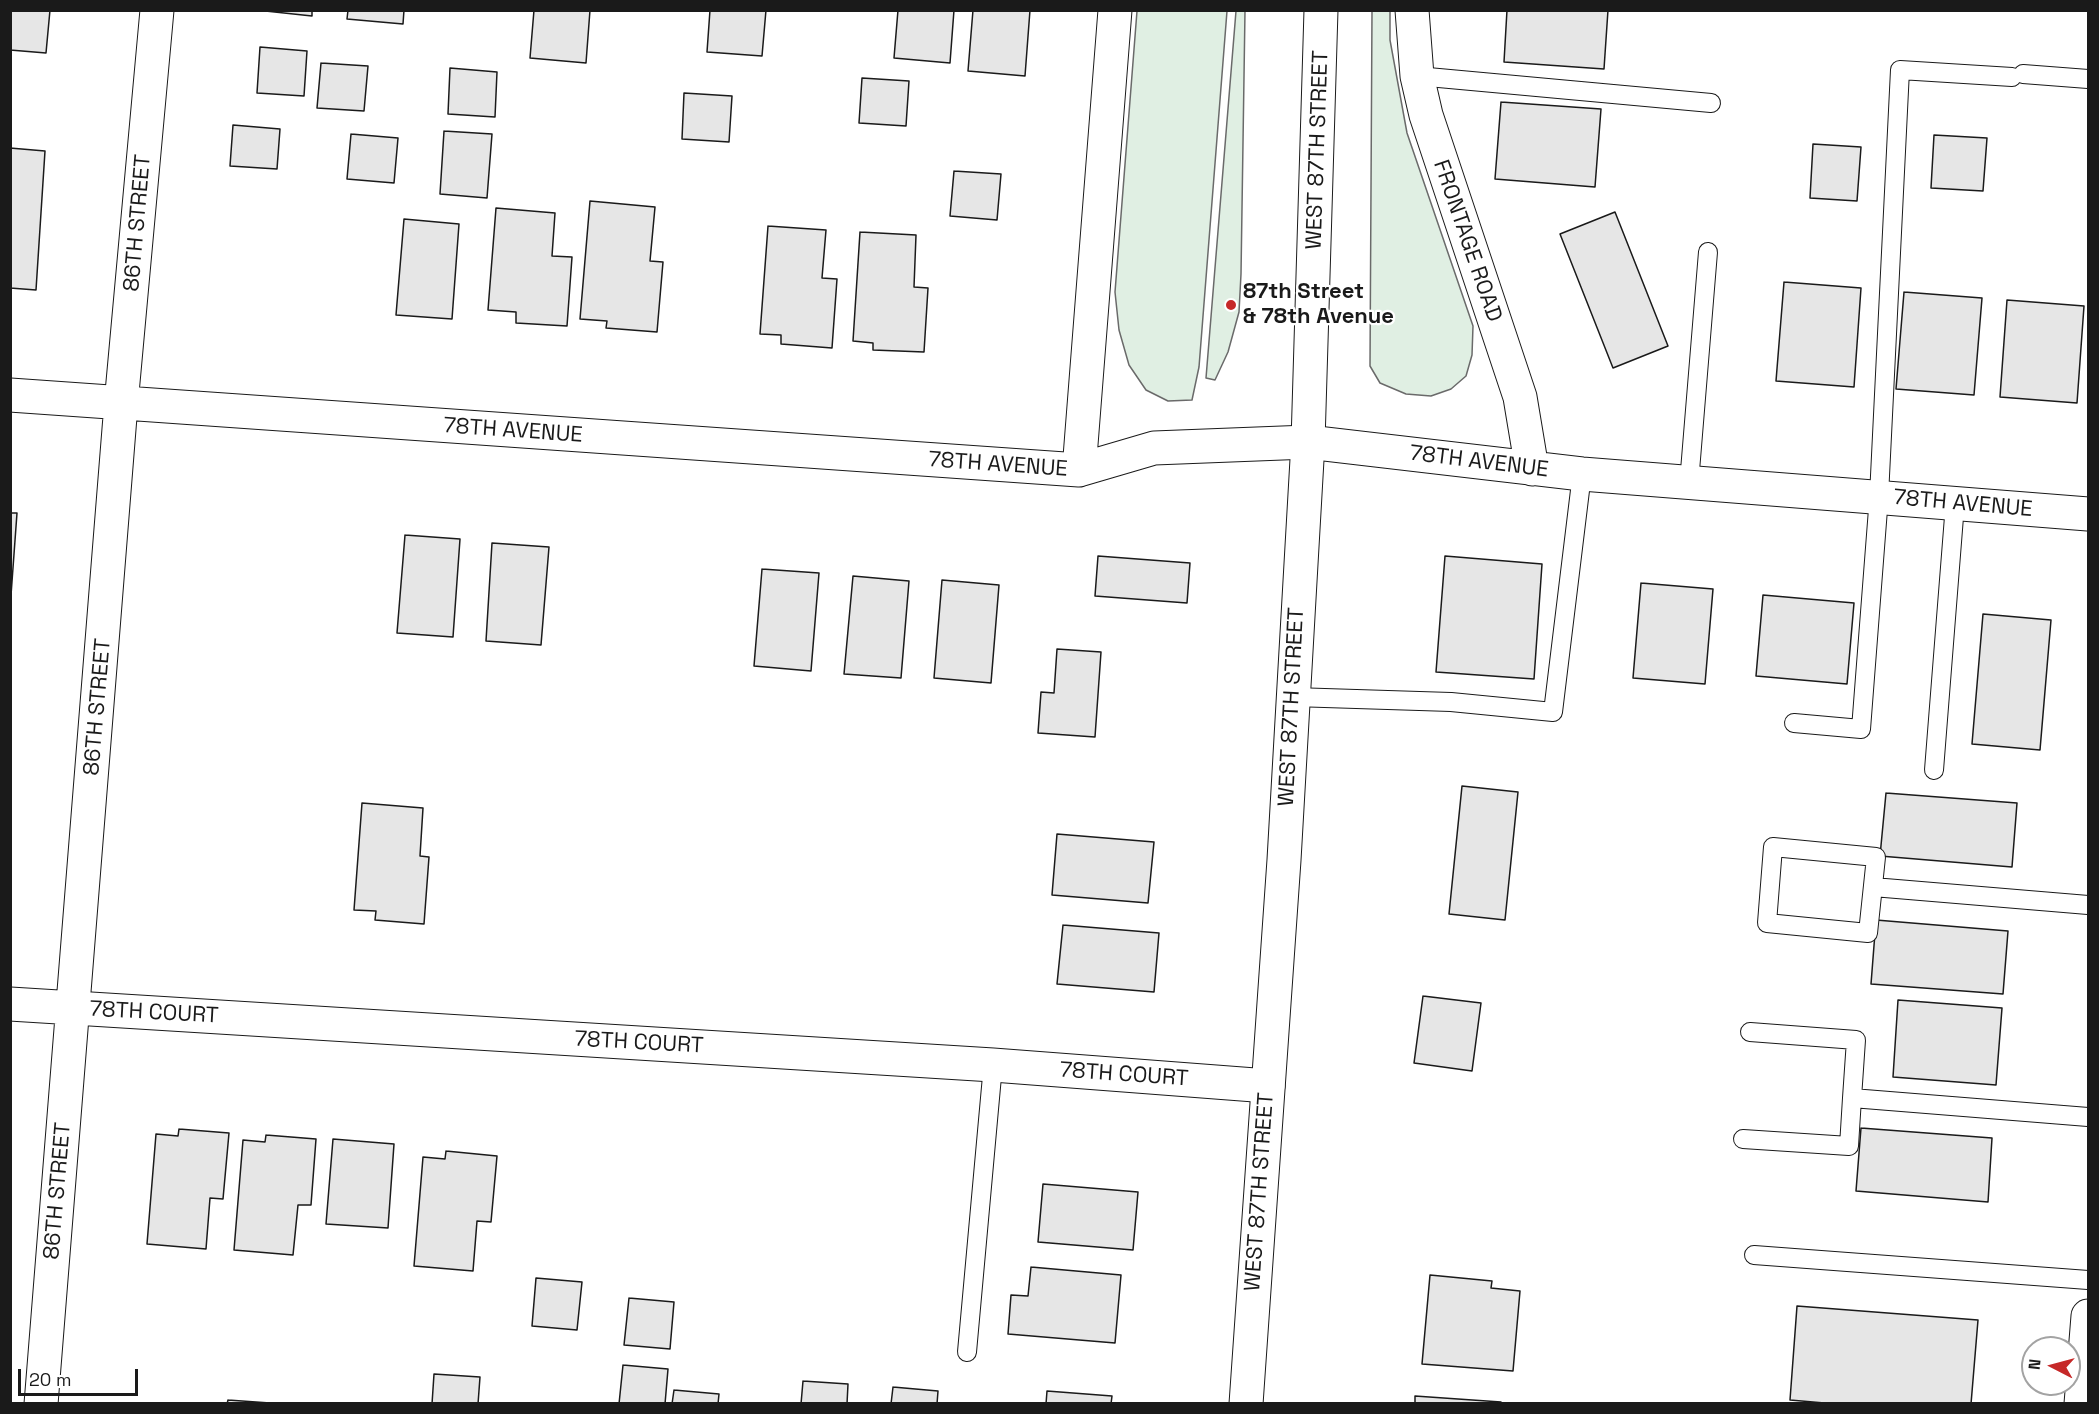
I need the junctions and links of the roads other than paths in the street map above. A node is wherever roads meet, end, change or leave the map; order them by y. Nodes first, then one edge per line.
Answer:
1 (157, 10) edge
2 (1115, 10) edge
3 (1321, 10) edge
4 (1412, 10) edge
5 (1417, 76) junction
6 (2088, 79) edge
7 (1711, 103) dead end
8 (1708, 252) dead end
9 (10, 395) edge
10 (121, 404) junction
11 (1308, 442) junction
12 (1532, 469) junction
13 (1078, 470) junction
14 (1582, 474) junction
15 (1689, 483) junction
16 (1879, 496) junction
17 (1955, 504) junction
18 (2088, 514) edge
19 (1293, 696) junction
20 (1794, 723) dead end
21 (1934, 770) dead end
22 (1873, 887) junction
23 (2088, 904) edge
24 (10, 1004) edge
25 (73, 1009) junction
26 (1750, 1032) dead end
27 (993, 1065) junction
28 (1268, 1086) junction
29 (1852, 1098) junction
30 (2088, 1117) edge
31 (1743, 1139) dead end
32 (1755, 1255) dead end
33 (2088, 1280) edge
34 (2088, 1316) edge
35 (967, 1352) dead end
36 (41, 1404) edge
37 (1246, 1404) edge
38 (2081, 1404) edge

1 - 10 street, 86TH STREET
2 - 13 street
3 - 11 street, WEST 87TH STREET
4 - 5 street, FRONTAGE ROAD
5 - 7 lane
5 - 12 street, FRONTAGE ROAD
6 - 16 lane
8 - 15 lane
9 - 10 street, 78TH AVENUE
10 - 13 street, 78TH AVENUE
10 - 25 street, 86TH STREET
11 - 12 street, 78TH AVENUE
11 - 13 street, 78TH AVENUE
11 - 19 street, WEST 87TH STREET
12 - 14 street, 78TH AVENUE
14 - 15 street, 78TH AVENUE
14 - 19 lane
15 - 16 street, 78TH AVENUE
16 - 17 street, 78TH AVENUE
16 - 20 lane
17 - 18 street, 78TH AVENUE
17 - 21 lane
19 - 28 street, WEST 87TH STREET
22 - 22 lane
22 - 23 lane
24 - 25 street, 78TH COURT
25 - 27 street, 78TH COURT
25 - 36 street, 86TH STREET
26 - 29 lane
27 - 28 street, 78TH COURT
27 - 35 lane
28 - 37 street, WEST 87TH STREET
29 - 30 lane
29 - 31 lane
32 - 33 lane
34 - 38 street

